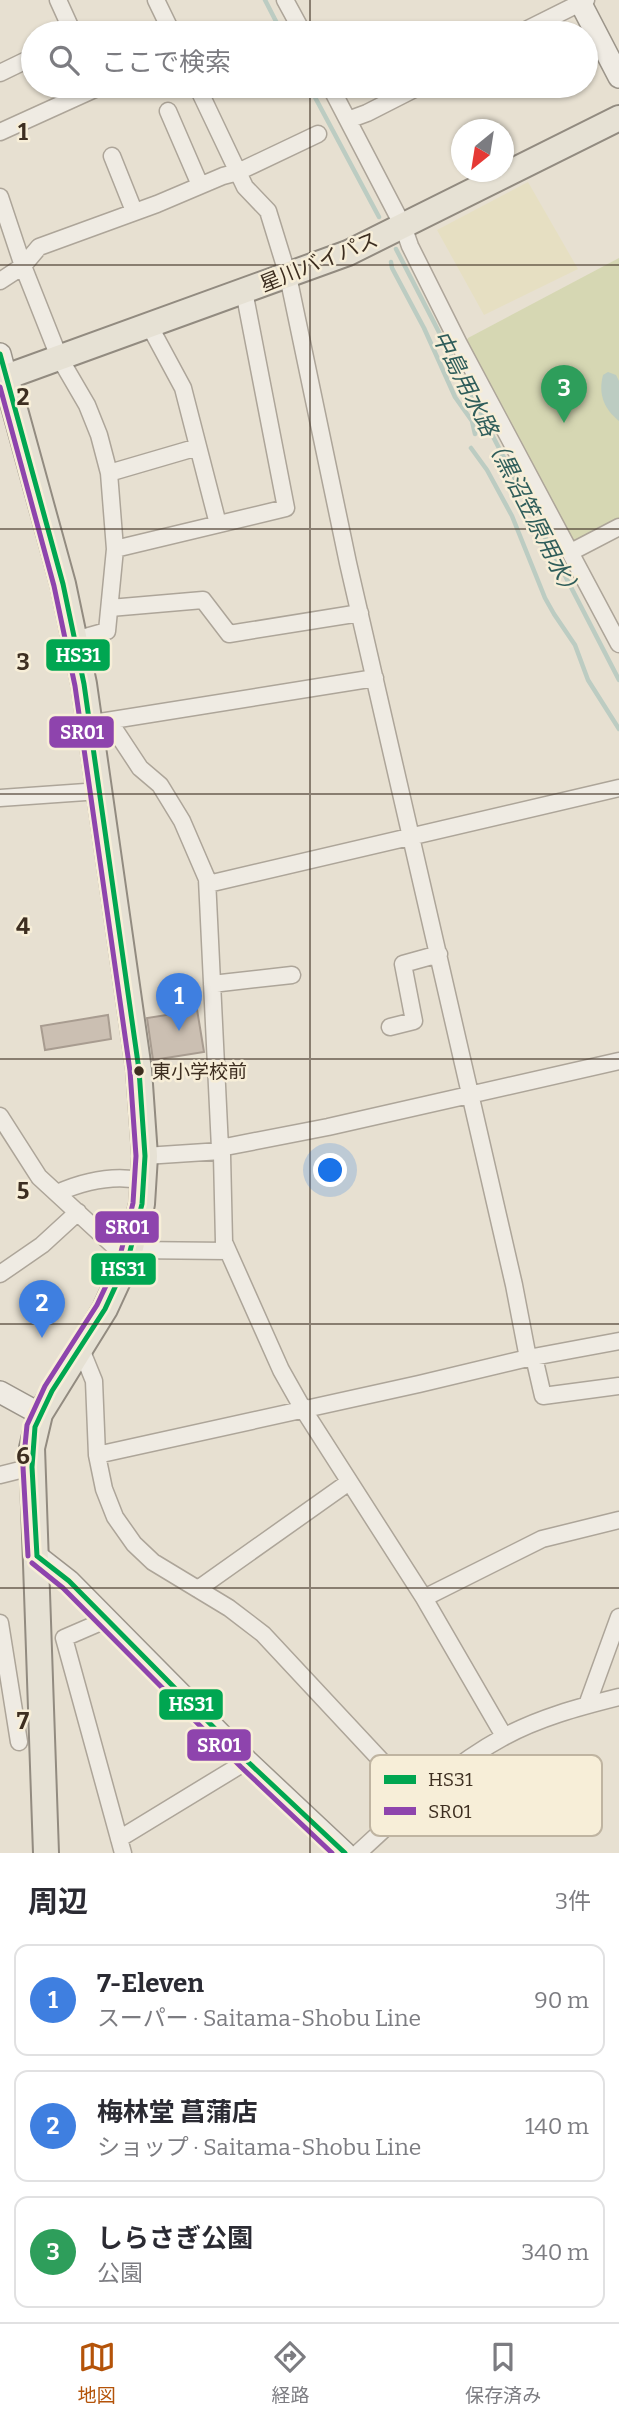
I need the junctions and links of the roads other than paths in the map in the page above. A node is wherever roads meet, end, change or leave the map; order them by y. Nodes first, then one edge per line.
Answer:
1 (58, 0) edge
2 (156, 0) edge
3 (285, 0) edge
4 (582, 1) edge
5 (68, 21) edge
6 (166, 21) edge
7 (296, 21) edge
8 (543, 21) edge
9 (592, 21) edge
10 (598, 34) edge
11 (21, 63) edge
12 (0, 74) edge
13 (619, 77) edge
14 (75, 98) edge
15 (203, 98) edge
16 (336, 98) edge
17 (396, 98) edge
18 (168, 111) dead end
19 (619, 118) edge
20 (348, 120) junction
21 (0, 132) edge
22 (317, 134) dead end
23 (112, 156) dead end
24 (238, 172) junction
25 (200, 185) junction
26 (0, 197) edge
27 (134, 211) junction
28 (403, 226) junction
29 (23, 266) junction
30 (288, 276) junction
31 (0, 281) edge
32 (244, 291) junction
33 (149, 325) junction
34 (59, 357) junction
35 (2, 370) edge
36 (198, 447) junction
37 (109, 473) junction
38 (218, 524) junction
39 (619, 527) edge
40 (115, 549) junction
41 (571, 552) junction
42 (110, 608) junction
43 (359, 613) junction
44 (75, 640) junction
45 (619, 644) edge
46 (375, 678) junction
47 (100, 722) junction
48 (619, 788) edge
49 (100, 791) junction
50 (0, 798) edge
51 (412, 836) junction
52 (208, 884) junction
53 (439, 954) junction
54 (292, 975) dead end
55 (212, 984) junction
56 (390, 1027) dead end
57 (619, 1061) edge
58 (471, 1094) junction
59 (0, 1116) edge
60 (220, 1150) junction
61 (145, 1168) junction
62 (57, 1193) junction
63 (78, 1212) junction
64 (228, 1251) junction
65 (130, 1254) junction
66 (0, 1274) edge
67 (619, 1341) edge
68 (81, 1349) junction
69 (531, 1358) junction
70 (619, 1386) edge
71 (0, 1392) edge
72 (303, 1409) junction
73 (40, 1414) junction
74 (97, 1455) junction
75 (32, 1467) junction
76 (0, 1475) edge
77 (349, 1482) junction
78 (619, 1520) edge
79 (37, 1556) junction
80 (198, 1589) junction
81 (424, 1598) junction
82 (619, 1617) edge
83 (108, 1619) junction
84 (0, 1623) edge
85 (2, 1653) edge
86 (619, 1697) edge
87 (587, 1705) junction
88 (504, 1736) junction
89 (19, 1742) dead end
90 (376, 1755) edge
91 (475, 1755) edge
92 (247, 1761) junction
93 (377, 1836) edge
94 (121, 1846) edge
95 (46, 1853) edge
96 (345, 1853) edge
97 (358, 1853) edge

1 - 5 street
2 - 6 street
3 - 7 street
4 - 8 street
4 - 9 main road
10 - 13 main road
11 - 12 street
14 - 21 street
15 - 24 street
16 - 20 street
17 - 20 street
18 - 25 street
19 - 28 main road, 星川バイパス
20 - 28 street
22 - 24 street
23 - 27 street
24 - 25 street
24 - 30 street
25 - 27 street
26 - 29 street
27 - 29 street
28 - 30 main road, 星川バイパス
28 - 41 street
29 - 31 street
29 - 34 street
30 - 32 main road, 星川バイパス
30 - 43 street
32 - 33 main road, 星川バイパス
32 - 38 street
33 - 34 main road, 星川バイパス
33 - 36 street
34 - 35 main road, 星川バイパス
34 - 37 street
35 - 44 main road
36 - 37 street
36 - 38 street
37 - 40 street
38 - 40 street
39 - 41 street
40 - 42 street
41 - 45 street
42 - 43 street
42 - 44 street
43 - 46 street
44 - 47 main road
46 - 47 street
46 - 51 street
47 - 49 main road
47 - 52 street
48 - 51 street
49 - 50 street
49 - 61 main road
51 - 52 street
51 - 53 street
52 - 55 street
53 - 56 street
53 - 58 street
54 - 55 street
55 - 60 street
57 - 58 street
58 - 60 street
58 - 69 street
59 - 62 street
60 - 61 street
60 - 64 street
61 - 62 street
61 - 65 main road
62 - 63 street
63 - 65 street
63 - 66 street
64 - 65 street
64 - 72 street
65 - 68 main road
67 - 69 street
68 - 73 main road
68 - 74 street
69 - 70 street
69 - 72 street
71 - 73 main road
72 - 74 street
72 - 77 street
73 - 75 main road
74 - 80 street
75 - 76 street
75 - 79 main road
77 - 80 street
77 - 81 street
78 - 81 street
79 - 83 main road
79 - 95 main road
80 - 90 street
81 - 88 street
82 - 87 street
83 - 92 main road
83 - 94 street
84 - 85 street
85 - 89 street
86 - 87 street
87 - 88 street
88 - 91 street
92 - 94 street
92 - 96 main road
93 - 97 street

